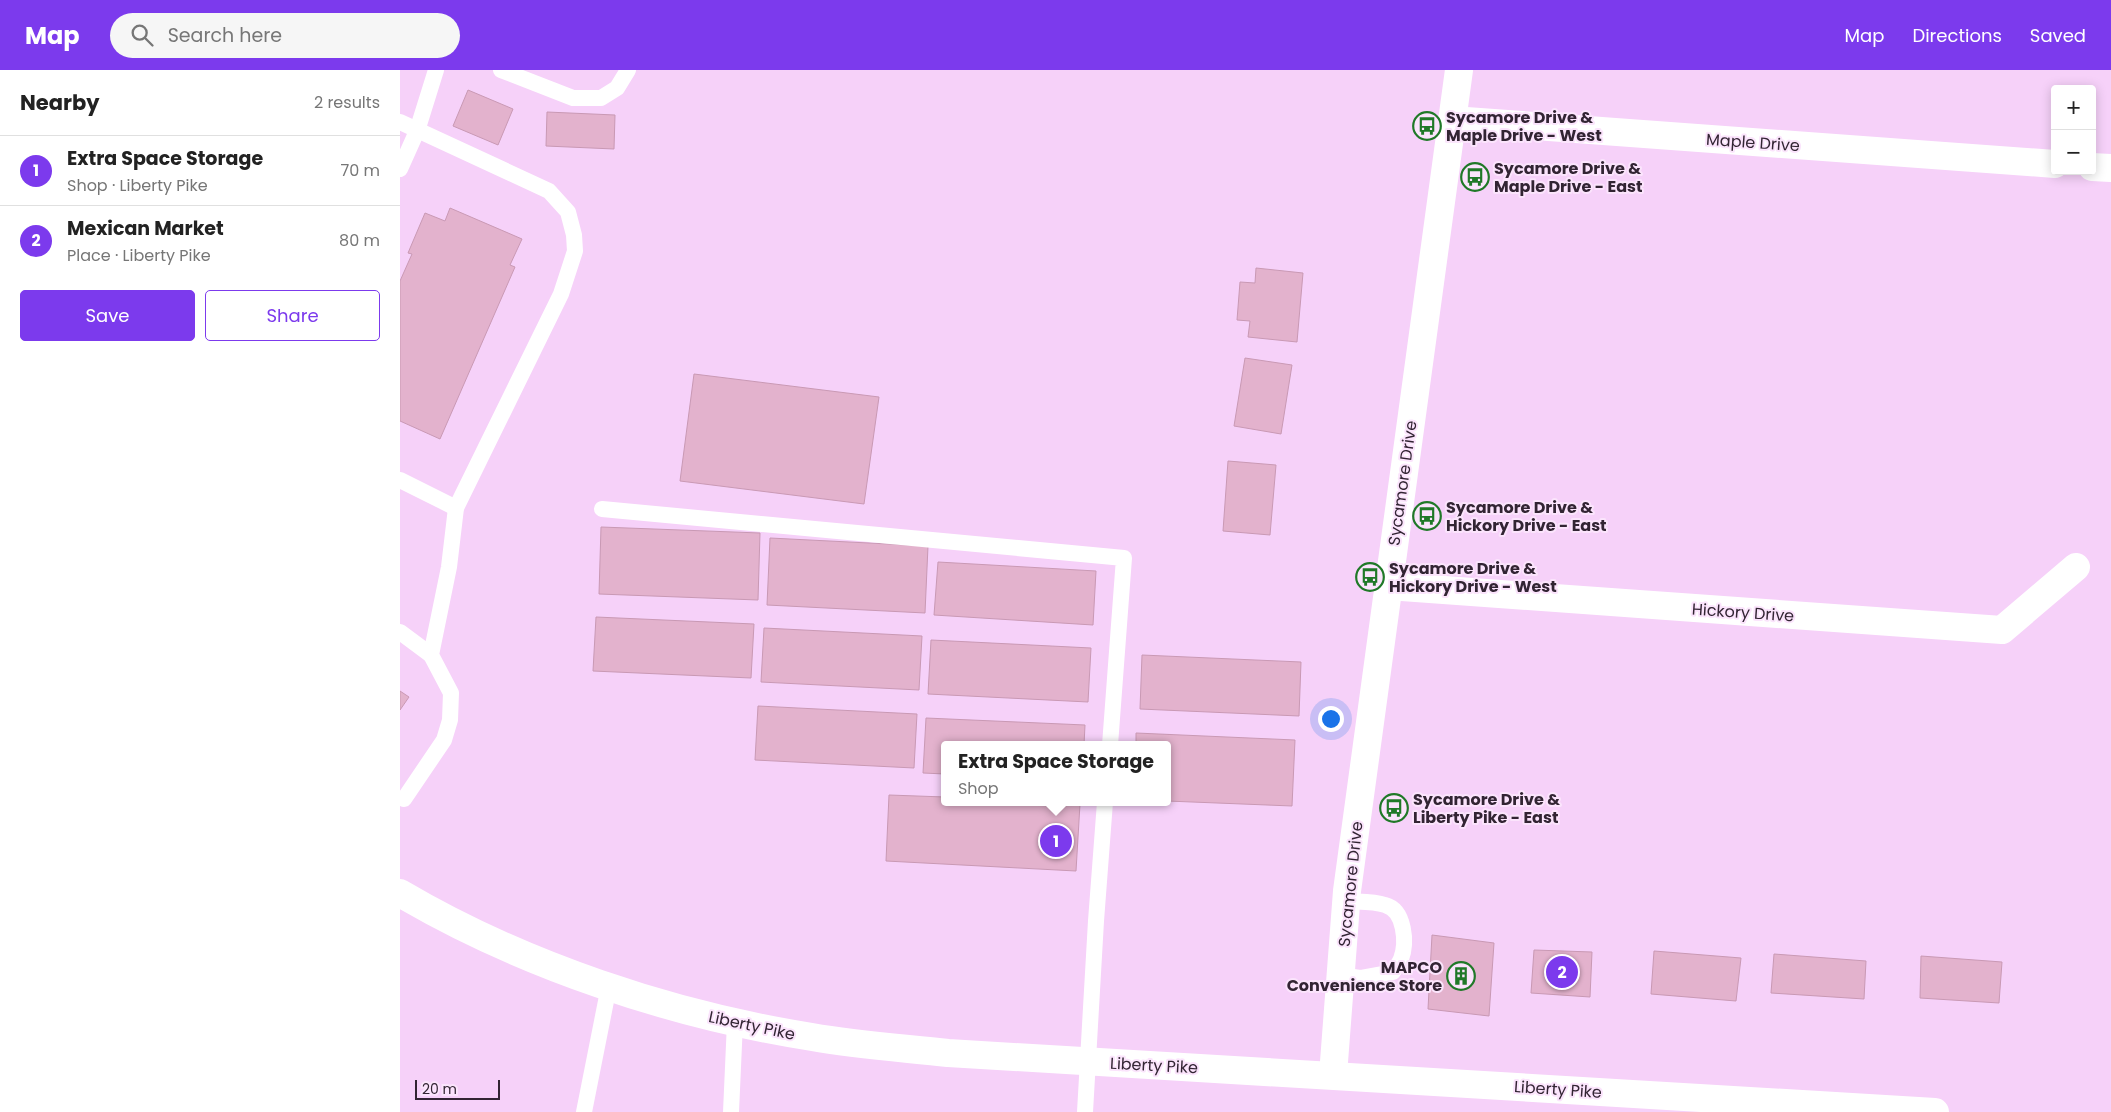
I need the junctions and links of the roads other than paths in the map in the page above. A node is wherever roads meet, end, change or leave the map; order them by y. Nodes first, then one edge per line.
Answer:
1 (436, 70) edge
2 (501, 70) edge
3 (628, 70) edge
4 (1459, 70) edge
5 (1452, 120) junction
6 (400, 122) edge
7 (416, 131) junction
8 (2051, 164) edge
9 (2096, 167) edge
10 (2111, 168) edge
11 (400, 169) edge
12 (400, 480) edge
13 (456, 508) junction
14 (602, 509) dead end
15 (2076, 568) dead end
16 (1388, 586) junction
17 (400, 632) edge
18 (431, 655) junction
19 (1110, 741) edge
20 (404, 799) dead end
21 (1105, 806) edge
22 (400, 892) edge
23 (1346, 901) junction
24 (1340, 975) junction
25 (609, 986) junction
26 (735, 1022) junction
27 (1086, 1062) junction
28 (1332, 1075) junction
29 (1885, 1110) edge
30 (584, 1112) edge
31 (731, 1112) edge
32 (1085, 1112) edge
33 (1935, 1112) edge

1 - 7 lane
2 - 3 lane
4 - 5 street, Sycamore Drive
5 - 8 street, Maple Drive
5 - 16 street, Sycamore Drive
6 - 7 lane
7 - 11 lane
7 - 13 lane
9 - 10 street
12 - 13 lane
13 - 18 lane
14 - 19 lane
15 - 16 street, Hickory Drive
16 - 23 street, Sycamore Drive
17 - 18 lane
18 - 20 lane
21 - 27 lane
22 - 25 street, Liberty Pike
23 - 24 street, Sycamore Drive
23 - 24 lane
24 - 28 street, Sycamore Drive
25 - 26 street, Liberty Pike
25 - 30 lane
26 - 27 street, Liberty Pike
26 - 31 lane
27 - 28 street, Liberty Pike
27 - 32 lane
28 - 29 street, Liberty Pike
29 - 33 street, Liberty Pike

